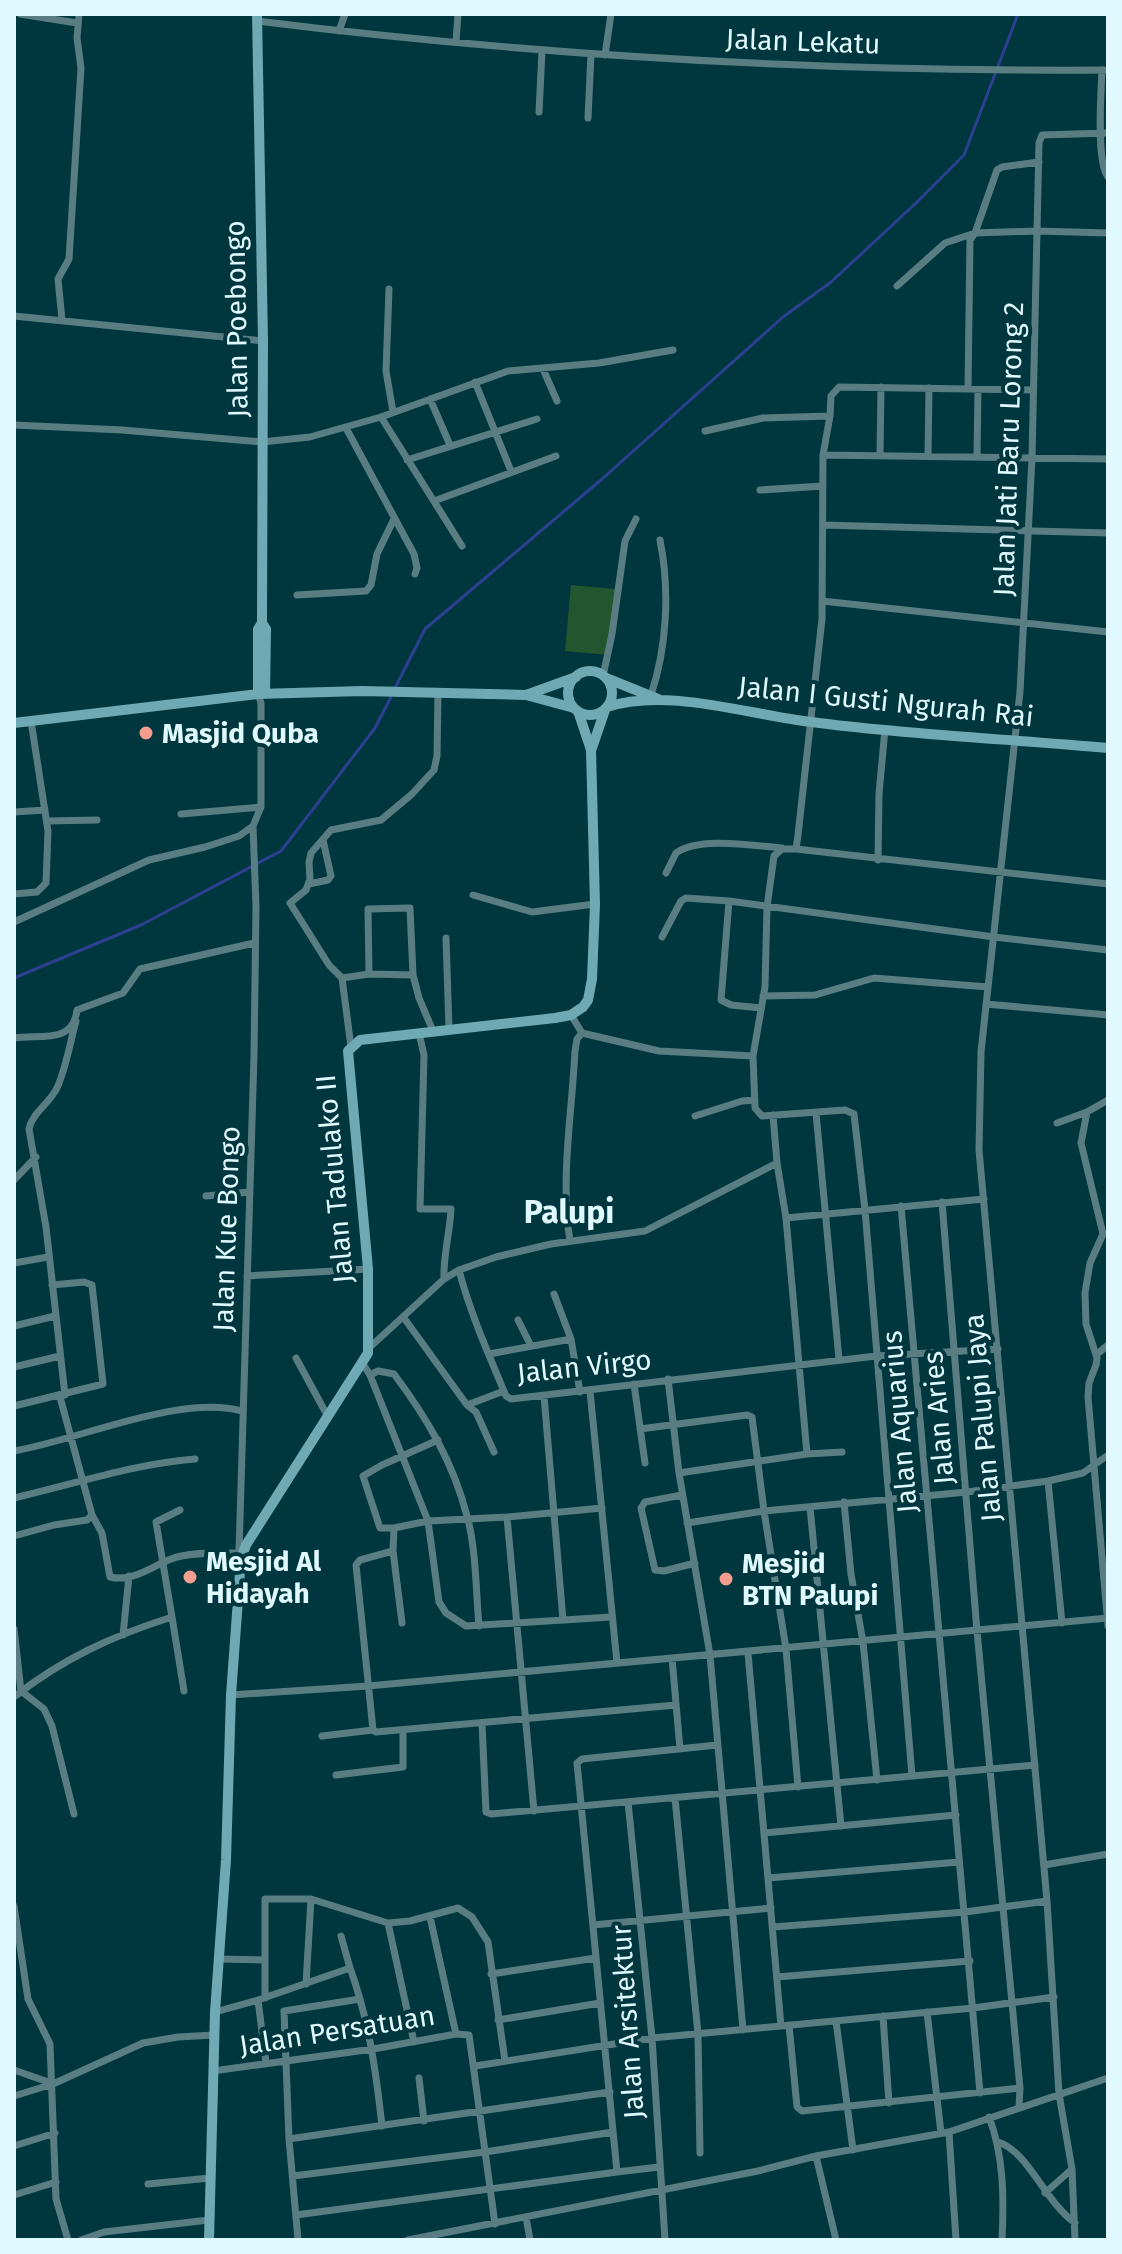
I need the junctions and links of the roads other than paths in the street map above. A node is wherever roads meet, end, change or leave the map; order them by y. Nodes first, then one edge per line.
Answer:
1 (20, 14) edge
2 (345, 14) edge
3 (458, 14) edge
4 (611, 14) edge
5 (78, 18) edge
6 (257, 18) edge
7 (339, 31) junction
8 (456, 42) junction
9 (542, 51) junction
10 (591, 54) junction
11 (605, 55) junction
12 (1105, 70) edge
13 (539, 112) dead end
14 (588, 118) dead end
15 (1104, 133) edge
16 (1039, 162) junction
17 (1108, 177) edge
18 (1037, 231) junction
19 (975, 233) junction
20 (1108, 233) edge
21 (897, 286) dead end
22 (389, 289) dead end
23 (14, 316) edge
24 (62, 320) junction
25 (263, 341) junction
26 (673, 350) dead end
27 (543, 369) junction
28 (475, 382) junction
29 (881, 387) junction
30 (929, 388) junction
31 (968, 389) junction
32 (978, 390) junction
33 (1033, 390) junction
34 (430, 399) junction
35 (557, 401) dead end
36 (393, 412) junction
37 (830, 416) junction
38 (381, 417) junction
39 (537, 419) dead end
40 (14, 425) edge
41 (346, 428) junction
42 (495, 431) junction
43 (705, 431) dead end
44 (262, 442) junction
45 (450, 445) junction
46 (823, 455) junction
47 (880, 455) junction
48 (556, 456) dead end
49 (928, 456) junction
50 (977, 456) junction
51 (1032, 458) junction
52 (1108, 459) edge
53 (407, 460) junction
54 (511, 471) junction
55 (823, 486) junction
56 (760, 490) dead end
57 (434, 501) junction
58 (394, 519) junction
59 (636, 519) dead end
60 (823, 525) junction
61 (1028, 531) junction
62 (1108, 533) edge
63 (660, 540) dead end
64 (462, 546) dead end
65 (415, 574) dead end
66 (297, 595) dead end
67 (822, 601) junction
68 (1023, 623) junction
69 (1108, 632) edge
70 (576, 677) junction
71 (604, 677) junction
72 (438, 694) junction
73 (526, 695) junction
74 (261, 697) junction
75 (656, 697) junction
76 (606, 708) junction
77 (576, 709) junction
78 (31, 721) junction
79 (811, 722) junction
80 (14, 723) edge
81 (885, 729) junction
82 (1016, 740) junction
83 (1108, 748) edge
84 (591, 750) junction
85 (261, 807) junction
86 (45, 810) junction
87 (14, 812) edge
88 (181, 814) dead end
89 (97, 820) dead end
90 (47, 821) junction
91 (253, 826) junction
92 (323, 840) junction
93 (785, 848) junction
94 (796, 849) junction
95 (878, 860) junction
96 (666, 873) dead end
97 (1002, 874) junction
98 (309, 884) junction
99 (1108, 884) edge
100 (44, 886) junction
101 (14, 894) edge
102 (473, 895) dead end
103 (729, 901) junction
104 (595, 904) junction
105 (47, 907) junction
106 (767, 907) junction
107 (14, 922) edge
108 (662, 937) dead end
109 (994, 937) junction
110 (446, 938) dead end
111 (254, 943) junction
112 (1108, 950) edge
113 (369, 974) junction
114 (413, 975) junction
115 (342, 978) junction
116 (988, 987) junction
117 (763, 996) junction
118 (986, 1004) junction
119 (761, 1008) junction
120 (571, 1015) junction
121 (1108, 1015) edge
122 (76, 1021) junction
123 (449, 1029) junction
124 (433, 1031) junction
125 (419, 1033) junction
126 (582, 1033) junction
127 (14, 1038) edge
128 (351, 1047) junction
129 (753, 1056) junction
130 (755, 1100) junction
131 (1108, 1100) edge
132 (1087, 1112) junction
133 (816, 1113) junction
134 (773, 1115) junction
135 (695, 1116) dead end
136 (1057, 1123) dead end
137 (36, 1157) junction
138 (777, 1163) junction
139 (14, 1180) edge
140 (250, 1192) junction
141 (206, 1196) dead end
142 (984, 1199) junction
143 (942, 1202) junction
144 (901, 1206) junction
145 (865, 1210) junction
146 (826, 1213) junction
147 (786, 1218) junction
148 (570, 1241) junction
149 (48, 1257) junction
150 (14, 1263) edge
151 (368, 1269) junction
152 (459, 1270) junction
153 (247, 1276) junction
154 (444, 1279) junction
155 (52, 1285) junction
156 (554, 1294) dead end
157 (55, 1316) junction
158 (404, 1318) junction
159 (518, 1320) dead end
160 (14, 1326) edge
161 (571, 1339) junction
162 (1108, 1345) edge
163 (531, 1346) junction
164 (369, 1348) junction
165 (998, 1349) junction
166 (954, 1351) junction
167 (489, 1354) junction
168 (915, 1354) junction
169 (1096, 1355) junction
170 (60, 1356) junction
171 (876, 1356) junction
172 (296, 1358) dead end
173 (839, 1359) junction
174 (363, 1364) junction
175 (800, 1364) junction
176 (14, 1367) edge
177 (370, 1375) junction
178 (668, 1379) junction
179 (634, 1384) junction
180 (504, 1391) junction
181 (590, 1391) junction
182 (580, 1392) junction
183 (62, 1396) junction
184 (544, 1396) junction
185 (467, 1405) junction
186 (14, 1406) edge
187 (242, 1411) junction
188 (327, 1415) junction
189 (672, 1425) junction
190 (640, 1429) junction
191 (71, 1438) junction
192 (438, 1440) junction
193 (14, 1451) edge
194 (494, 1452) dead end
195 (842, 1452) dead end
196 (807, 1454) junction
197 (403, 1455) junction
198 (1108, 1455) edge
199 (195, 1459) dead end
200 (757, 1460) junction
201 (645, 1463) dead end
202 (1095, 1465) junction
203 (679, 1473) junction
204 (1048, 1481) junction
205 (85, 1482) junction
206 (1010, 1485) junction
207 (967, 1492) junction
208 (682, 1495) junction
209 (928, 1495) junction
210 (14, 1498) edge
211 (890, 1499) junction
212 (844, 1502) junction
213 (810, 1507) junction
214 (602, 1508) junction
215 (180, 1510) dead end
216 (764, 1511) junction
217 (555, 1512) junction
218 (92, 1515) junction
219 (507, 1517) junction
220 (468, 1518) junction
221 (428, 1521) junction
222 (687, 1523) junction
223 (394, 1528) junction
224 (14, 1536) edge
225 (393, 1551) junction
226 (241, 1552) junction
227 (164, 1563) junction
228 (695, 1563) junction
229 (129, 1576) junction
230 (172, 1617) junction
231 (611, 1617) junction
232 (1108, 1618) edge
233 (563, 1620) junction
234 (402, 1623) dead end
235 (519, 1623) junction
236 (1062, 1623) junction
237 (479, 1626) junction
238 (1108, 1626) edge
239 (1022, 1627) junction
240 (14, 1629) edge
241 (977, 1631) junction
242 (939, 1633) junction
243 (123, 1635) junction
244 (902, 1638) junction
245 (863, 1642) junction
246 (824, 1645) junction
247 (786, 1649) junction
248 (748, 1653) junction
249 (710, 1655) junction
250 (672, 1658) junction
251 (617, 1663) junction
252 (523, 1672) junction
253 (368, 1686) junction
254 (184, 1691) dead end
255 (18, 1694) edge
256 (231, 1695) junction
257 (676, 1705) junction
258 (526, 1720) junction
259 (482, 1723) junction
260 (373, 1730) junction
261 (403, 1731) junction
262 (322, 1736) dead end
263 (717, 1745) junction
264 (680, 1749) junction
265 (1035, 1765) junction
266 (991, 1768) junction
267 (952, 1772) junction
268 (336, 1775) dead end
269 (912, 1776) junction
270 (877, 1780) junction
271 (836, 1784) junction
272 (798, 1787) junction
273 (761, 1790) junction
274 (721, 1794) junction
275 (675, 1798) junction
276 (628, 1802) junction
277 (581, 1806) junction
278 (534, 1811) junction
279 (74, 1814) dead end
280 (956, 1815) junction
281 (841, 1826) junction
282 (764, 1833) junction
283 (1108, 1854) edge
284 (959, 1862) junction
285 (1044, 1865) junction
286 (768, 1878) junction
287 (311, 1899) junction
288 (1047, 1901) junction
289 (14, 1906) edge
290 (771, 1908) junction
291 (1003, 1908) junction
292 (732, 1911) junction
293 (965, 1912) junction
294 (430, 1917) junction
295 (686, 1917) junction
296 (15, 1919) edge
297 (641, 1920) junction
298 (388, 1923) junction
299 (593, 1925) junction
300 (773, 1927) junction
301 (341, 1936) dead end
302 (596, 1958) junction
303 (219, 1959) junction
304 (18, 1960) edge
305 (265, 1960) junction
306 (970, 1961) junction
307 (350, 1968) junction
308 (491, 1974) junction
309 (777, 1977) junction
310 (306, 1984) junction
311 (1054, 1997) junction
312 (262, 1999) junction
313 (360, 1999) junction
314 (1010, 2002) junction
315 (600, 2003) junction
316 (973, 2008) junction
317 (215, 2012) junction
318 (927, 2012) junction
319 (883, 2016) junction
320 (498, 2020) junction
321 (836, 2021) junction
322 (785, 2026) junction
323 (743, 2030) junction
324 (456, 2034) junction
325 (698, 2034) junction
326 (214, 2035) junction
327 (652, 2038) junction
328 (414, 2042) junction
329 (605, 2045) junction
330 (373, 2049) junction
331 (286, 2060) junction
332 (505, 2061) junction
333 (266, 2063) junction
334 (475, 2066) junction
335 (14, 2070) edge
336 (213, 2071) junction
337 (419, 2078) dead end
338 (1108, 2078) edge
339 (53, 2084) junction
340 (1020, 2088) junction
341 (610, 2092) junction
342 (980, 2093) junction
343 (1059, 2094) junction
344 (14, 2096) edge
345 (936, 2098) junction
346 (889, 2103) junction
347 (1019, 2107) junction
348 (846, 2108) junction
349 (480, 2112) junction
350 (989, 2117) junction
351 (424, 2121) junction
352 (382, 2126) junction
353 (613, 2132) junction
354 (945, 2132) junction
355 (55, 2133) junction
356 (289, 2139) junction
357 (998, 2142) junction
358 (14, 2146) edge
359 (853, 2150) junction
360 (485, 2152) junction
361 (700, 2153) dead end
362 (816, 2156) junction
363 (659, 2167) junction
364 (1072, 2169) junction
365 (617, 2172) junction
366 (293, 2176) junction
367 (210, 2178) junction
368 (56, 2182) junction
369 (148, 2184) dead end
370 (661, 2189) junction
371 (492, 2190) junction
372 (1045, 2193) junction
373 (14, 2195) edge
374 (296, 2215) junction
375 (526, 2217) junction
376 (209, 2220) junction
377 (1075, 2223) junction
378 (495, 2224) junction
379 (68, 2240) edge
380 (81, 2240) edge
381 (209, 2240) edge
382 (298, 2240) edge
383 (408, 2240) edge
384 (530, 2240) edge
385 (666, 2240) edge
386 (836, 2240) edge
387 (956, 2240) edge
388 (1002, 2240) edge
389 (1075, 2240) edge

1 - 5 street
2 - 7 street
3 - 8 street
4 - 11 street
5 - 24 street
6 - 7 street, Jalan Lekatu
6 - 25 main road, Jalan Poebongo
7 - 8 street, Jalan Lekatu
8 - 9 street, Jalan Lekatu
9 - 10 street, Jalan Lekatu
9 - 13 street
10 - 11 street, Jalan Lekatu
10 - 14 street
11 - 12 street, Jalan Lekatu
12 - 15 street
15 - 16 street, Jalan Jati Baru Lorong 2
15 - 17 street
16 - 18 street, Jalan Jati Baru Lorong 2
16 - 19 street
18 - 19 street
18 - 20 street
18 - 33 street, Jalan Jati Baru Lorong 2
19 - 21 street
19 - 31 street
22 - 36 street
23 - 24 street
24 - 25 street
25 - 44 main road, Jalan Poebongo
26 - 27 street
27 - 28 street
27 - 35 street
28 - 34 street
28 - 42 street
29 - 30 street
29 - 37 street
29 - 47 street
30 - 31 street
30 - 49 street
31 - 32 street
32 - 33 street
32 - 50 street
33 - 51 street, Jalan Jati Baru Lorong 2
34 - 36 street
34 - 45 street
36 - 38 street
37 - 43 street
37 - 46 street
38 - 41 street
38 - 53 street
39 - 42 street
40 - 44 street
41 - 44 street
41 - 58 street
42 - 45 street
42 - 54 street
44 - 74 main road, Jalan Poebongo
45 - 53 street
46 - 47 street
46 - 55 street
47 - 49 street
48 - 54 street
49 - 50 street
50 - 51 street
51 - 52 street
51 - 61 street, Jalan Jati Baru Lorong 2
53 - 57 street
54 - 57 street
55 - 56 street
55 - 60 street
57 - 64 street
58 - 65 street
58 - 66 street
59 - 71 street
60 - 61 street
60 - 67 street
61 - 62 street
61 - 68 street, Jalan Jati Baru Lorong 2
63 - 75 street
67 - 68 street
67 - 79 street
68 - 69 street
68 - 82 street, Jalan Jati Baru Lorong 2
70 - 71 main road
70 - 73 main road
70 - 77 main road
71 - 75 main road, Jalan I Gusti Ngurah Rai
71 - 76 main road
72 - 73 main road
72 - 74 main road
72 - 92 street
73 - 77 main road
74 - 78 main road
74 - 85 street
75 - 76 main road, Jalan I Gusti Ngurah Rai
75 - 79 main road, Jalan I Gusti Ngurah Rai
76 - 77 main road
76 - 84 main road
77 - 84 main road
78 - 80 main road
78 - 86 street
79 - 81 main road, Jalan I Gusti Ngurah Rai
79 - 94 street
81 - 82 main road, Jalan I Gusti Ngurah Rai
81 - 95 street
82 - 83 main road, Jalan I Gusti Ngurah Rai
82 - 97 street, Jalan Palupi Jaya
84 - 104 main road
85 - 88 street
85 - 91 street
86 - 87 street
86 - 90 street
89 - 90 street
90 - 100 street
91 - 105 street
91 - 111 street, Jalan Kue Bongo
92 - 98 street
92 - 98 street
93 - 94 street
93 - 96 street
93 - 106 street
94 - 95 street
95 - 97 street
97 - 99 street
97 - 109 street, Jalan Palupi Jaya
98 - 115 street
100 - 101 street
100 - 105 street
102 - 104 street
103 - 106 street
103 - 108 street
103 - 119 street
104 - 120 main road
105 - 107 street
106 - 109 street
106 - 117 street
109 - 112 street
109 - 116 street, Jalan Palupi Jaya
110 - 123 street
111 - 122 street
111 - 140 street, Jalan Kue Bongo
113 - 114 street
113 - 114 street
113 - 115 street
114 - 124 street
115 - 128 street
116 - 117 street
116 - 118 street, Jalan Palupi Jaya
117 - 119 street
118 - 121 street
118 - 142 street, Jalan Palupi Jaya
119 - 129 street
120 - 123 main road, Jalan Tadulako II
120 - 126 street
122 - 127 street
122 - 137 street
123 - 124 main road, Jalan Tadulako II
124 - 125 main road, Jalan Tadulako II
125 - 128 main road, Jalan Tadulako II
125 - 154 street
126 - 129 street
126 - 148 street
128 - 151 main road, Jalan Tadulako II
129 - 130 street
130 - 134 street
130 - 135 street
131 - 132 street
132 - 136 street
132 - 169 street
133 - 134 street
133 - 145 street
133 - 146 street
134 - 138 street
137 - 139 street
137 - 149 street
138 - 147 street
138 - 148 street
140 - 141 street
140 - 153 street, Jalan Kue Bongo
142 - 143 street
142 - 165 street, Jalan Palupi Jaya
143 - 144 street
143 - 166 street, Jalan Aries
144 - 145 street
144 - 168 street, Jalan Aquarius
145 - 146 street
145 - 171 street
146 - 147 street
146 - 173 street
147 - 175 street
148 - 152 street
149 - 150 street
149 - 155 street
151 - 153 street
151 - 164 main road, Jalan Tadulako II
152 - 154 street
152 - 167 street, Jalan Virgo
153 - 187 street, Jalan Kue Bongo
154 - 158 street
155 - 157 street
155 - 183 street
156 - 161 street
157 - 160 street
157 - 170 street
158 - 164 street
158 - 185 street
159 - 163 street
161 - 163 street
161 - 182 street
162 - 169 street
163 - 167 street
164 - 174 main road, Jalan Tadulako II
165 - 166 street, Jalan Virgo
165 - 206 street, Jalan Palupi Jaya
166 - 168 street, Jalan Virgo
166 - 207 street, Jalan Aries
167 - 180 street, Jalan Virgo
168 - 171 street, Jalan Virgo
168 - 209 street, Jalan Aquarius
169 - 202 street
170 - 176 street
170 - 183 street
171 - 173 street, Jalan Virgo
171 - 211 street
172 - 188 street
173 - 175 street, Jalan Virgo
174 - 177 street
174 - 188 main road, Jalan Tadulako II
175 - 178 street, Jalan Virgo
175 - 196 street
177 - 192 street
177 - 197 street
178 - 179 street, Jalan Virgo
178 - 189 street
179 - 181 street, Jalan Virgo
179 - 190 street
180 - 184 street, Jalan Virgo
180 - 185 street
181 - 182 street, Jalan Virgo
181 - 214 street
182 - 184 street, Jalan Virgo
183 - 186 street
183 - 191 street
184 - 217 street
185 - 194 street
187 - 191 street
187 - 226 street, Jalan Kue Bongo
188 - 226 main road, Jalan Tadulako II
189 - 190 street
189 - 200 street
189 - 203 street
190 - 201 street
191 - 193 street
191 - 205 street
192 - 197 street
192 - 220 street
195 - 196 street
196 - 200 street
197 - 221 street
197 - 223 street
198 - 202 street
199 - 205 street
200 - 203 street
200 - 216 street
202 - 204 street
202 - 232 street
203 - 208 street
204 - 206 street
204 - 236 street
205 - 210 street
205 - 218 street
206 - 207 street
206 - 239 street, Jalan Palupi Jaya
207 - 209 street
207 - 241 street, Jalan Aries
208 - 222 street
208 - 228 street
209 - 211 street
209 - 242 street, Jalan Aquarius
211 - 212 street
211 - 244 street
212 - 213 street
212 - 245 street
213 - 216 street
213 - 246 street
214 - 217 street
214 - 231 street
215 - 227 street
216 - 222 street
216 - 247 street
217 - 219 street
217 - 233 street
218 - 224 street
218 - 229 street
219 - 220 street
219 - 235 street
220 - 221 street
220 - 237 street
221 - 223 street
221 - 237 street
222 - 228 street
223 - 225 street
225 - 234 street
225 - 253 street
226 - 227 street
226 - 256 main road
227 - 229 street
227 - 230 street
228 - 249 street
229 - 243 street
230 - 243 street
230 - 254 street
231 - 233 street
231 - 251 street
232 - 236 street
232 - 238 street
233 - 235 street
235 - 237 street
235 - 252 street
236 - 239 street
239 - 241 street
239 - 265 street, Jalan Palupi Jaya
240 - 255 street
241 - 242 street
241 - 266 street, Jalan Aries
242 - 244 street
242 - 267 street, Jalan Aquarius
243 - 255 street
244 - 245 street
244 - 269 street
245 - 246 street
245 - 270 street
246 - 247 street
246 - 271 street
247 - 248 street
247 - 272 street
248 - 249 street
248 - 273 street
249 - 250 street
249 - 263 street
250 - 251 street
250 - 257 street
251 - 252 street
252 - 253 street
252 - 258 street
253 - 256 street
253 - 260 street
255 - 279 street
256 - 303 main road
257 - 258 street
257 - 264 street
258 - 259 street
258 - 278 street
259 - 261 street
259 - 278 street
260 - 261 street
260 - 262 street
261 - 268 street
263 - 264 street
263 - 274 street
264 - 277 street
265 - 266 street
265 - 285 street, Jalan Palupi Jaya
266 - 267 street
266 - 291 street, Jalan Aries
267 - 269 street
267 - 280 street, Jalan Aquarius
269 - 270 street
270 - 271 street
271 - 272 street
271 - 281 street
272 - 273 street
273 - 274 street
273 - 282 street
274 - 275 street
274 - 292 street
275 - 276 street
275 - 295 street
276 - 277 street
276 - 297 street, Jalan Arsitektur
277 - 278 street
277 - 299 street
280 - 281 street
280 - 284 street, Jalan Aquarius
281 - 282 street
282 - 286 street
283 - 285 street
284 - 286 street
284 - 293 street, Jalan Aquarius
285 - 288 street, Jalan Palupi Jaya
286 - 290 street
287 - 298 street
287 - 305 street
287 - 310 street
288 - 291 street
288 - 311 street, Jalan Palupi Jaya
289 - 296 street
290 - 292 street
290 - 300 street
291 - 293 street
291 - 314 street, Jalan Aries
292 - 295 street
292 - 323 street
293 - 300 street
293 - 306 street, Jalan Aquarius
294 - 298 street
294 - 308 street
294 - 324 street
295 - 297 street
295 - 325 street
296 - 304 street
297 - 299 street
297 - 327 street, Jalan Arsitektur
298 - 328 street
299 - 302 street
300 - 309 street
301 - 307 street
302 - 308 street
302 - 315 street
303 - 305 street
303 - 317 main road
304 - 339 street
305 - 312 street
306 - 309 street
306 - 316 street, Jalan Aquarius
307 - 310 street
307 - 313 street
308 - 320 street
309 - 322 street
310 - 312 street
311 - 314 street
311 - 343 street, Jalan Palupi Jaya
312 - 317 street
312 - 333 street
313 - 330 street
313 - 331 street
314 - 316 street
314 - 340 street, Jalan Aries
315 - 320 street
315 - 329 street
316 - 318 street
316 - 342 street, Jalan Aquarius
317 - 326 main road
318 - 319 street
318 - 345 street
319 - 321 street
319 - 346 street
320 - 332 street
321 - 322 street
321 - 348 street
322 - 323 street
322 - 348 street
323 - 325 street
324 - 328 street, Jalan Persatuan
324 - 334 street, Jalan Persatuan
325 - 327 street
325 - 361 street
326 - 336 main road
326 - 339 street
327 - 329 street
327 - 363 street, Jalan Arsitektur
328 - 330 street, Jalan Persatuan
329 - 332 street
329 - 341 street
330 - 331 street, Jalan Persatuan
330 - 352 street
331 - 333 street, Jalan Persatuan
331 - 356 street
332 - 334 street
333 - 336 street, Jalan Persatuan
334 - 349 street, Jalan Persatuan
335 - 339 street
336 - 367 main road
337 - 351 street
338 - 343 street
339 - 344 street
339 - 355 street
340 - 342 street
340 - 347 street, Jalan Aries
341 - 349 street
341 - 353 street
342 - 345 street
343 - 347 street
343 - 364 street, Jalan Palupi Jaya
345 - 346 street
345 - 354 street
346 - 348 street
347 - 350 street
348 - 359 street
349 - 351 street
349 - 360 street, Jalan Persatuan
350 - 354 street
350 - 357 street
351 - 352 street
352 - 356 street
353 - 360 street
353 - 365 street
354 - 359 street
354 - 387 street
355 - 358 street
355 - 368 street
356 - 366 street
357 - 372 street
357 - 388 street
359 - 362 street
360 - 366 street
360 - 371 street, Jalan Persatuan
362 - 370 street
362 - 386 street
363 - 365 street
363 - 370 street, Jalan Arsitektur
364 - 372 street
364 - 377 street, Jalan Palupi Jaya
365 - 371 street
366 - 374 street
367 - 369 street
367 - 376 main road
368 - 373 street
368 - 379 street
370 - 375 street
370 - 385 street, Jalan Arsitektur
371 - 374 street
371 - 378 street, Jalan Persatuan
372 - 377 street
374 - 382 street
375 - 378 street
375 - 384 street
376 - 380 street
376 - 381 main road
377 - 389 street, Jalan Palupi Jaya
378 - 383 street

